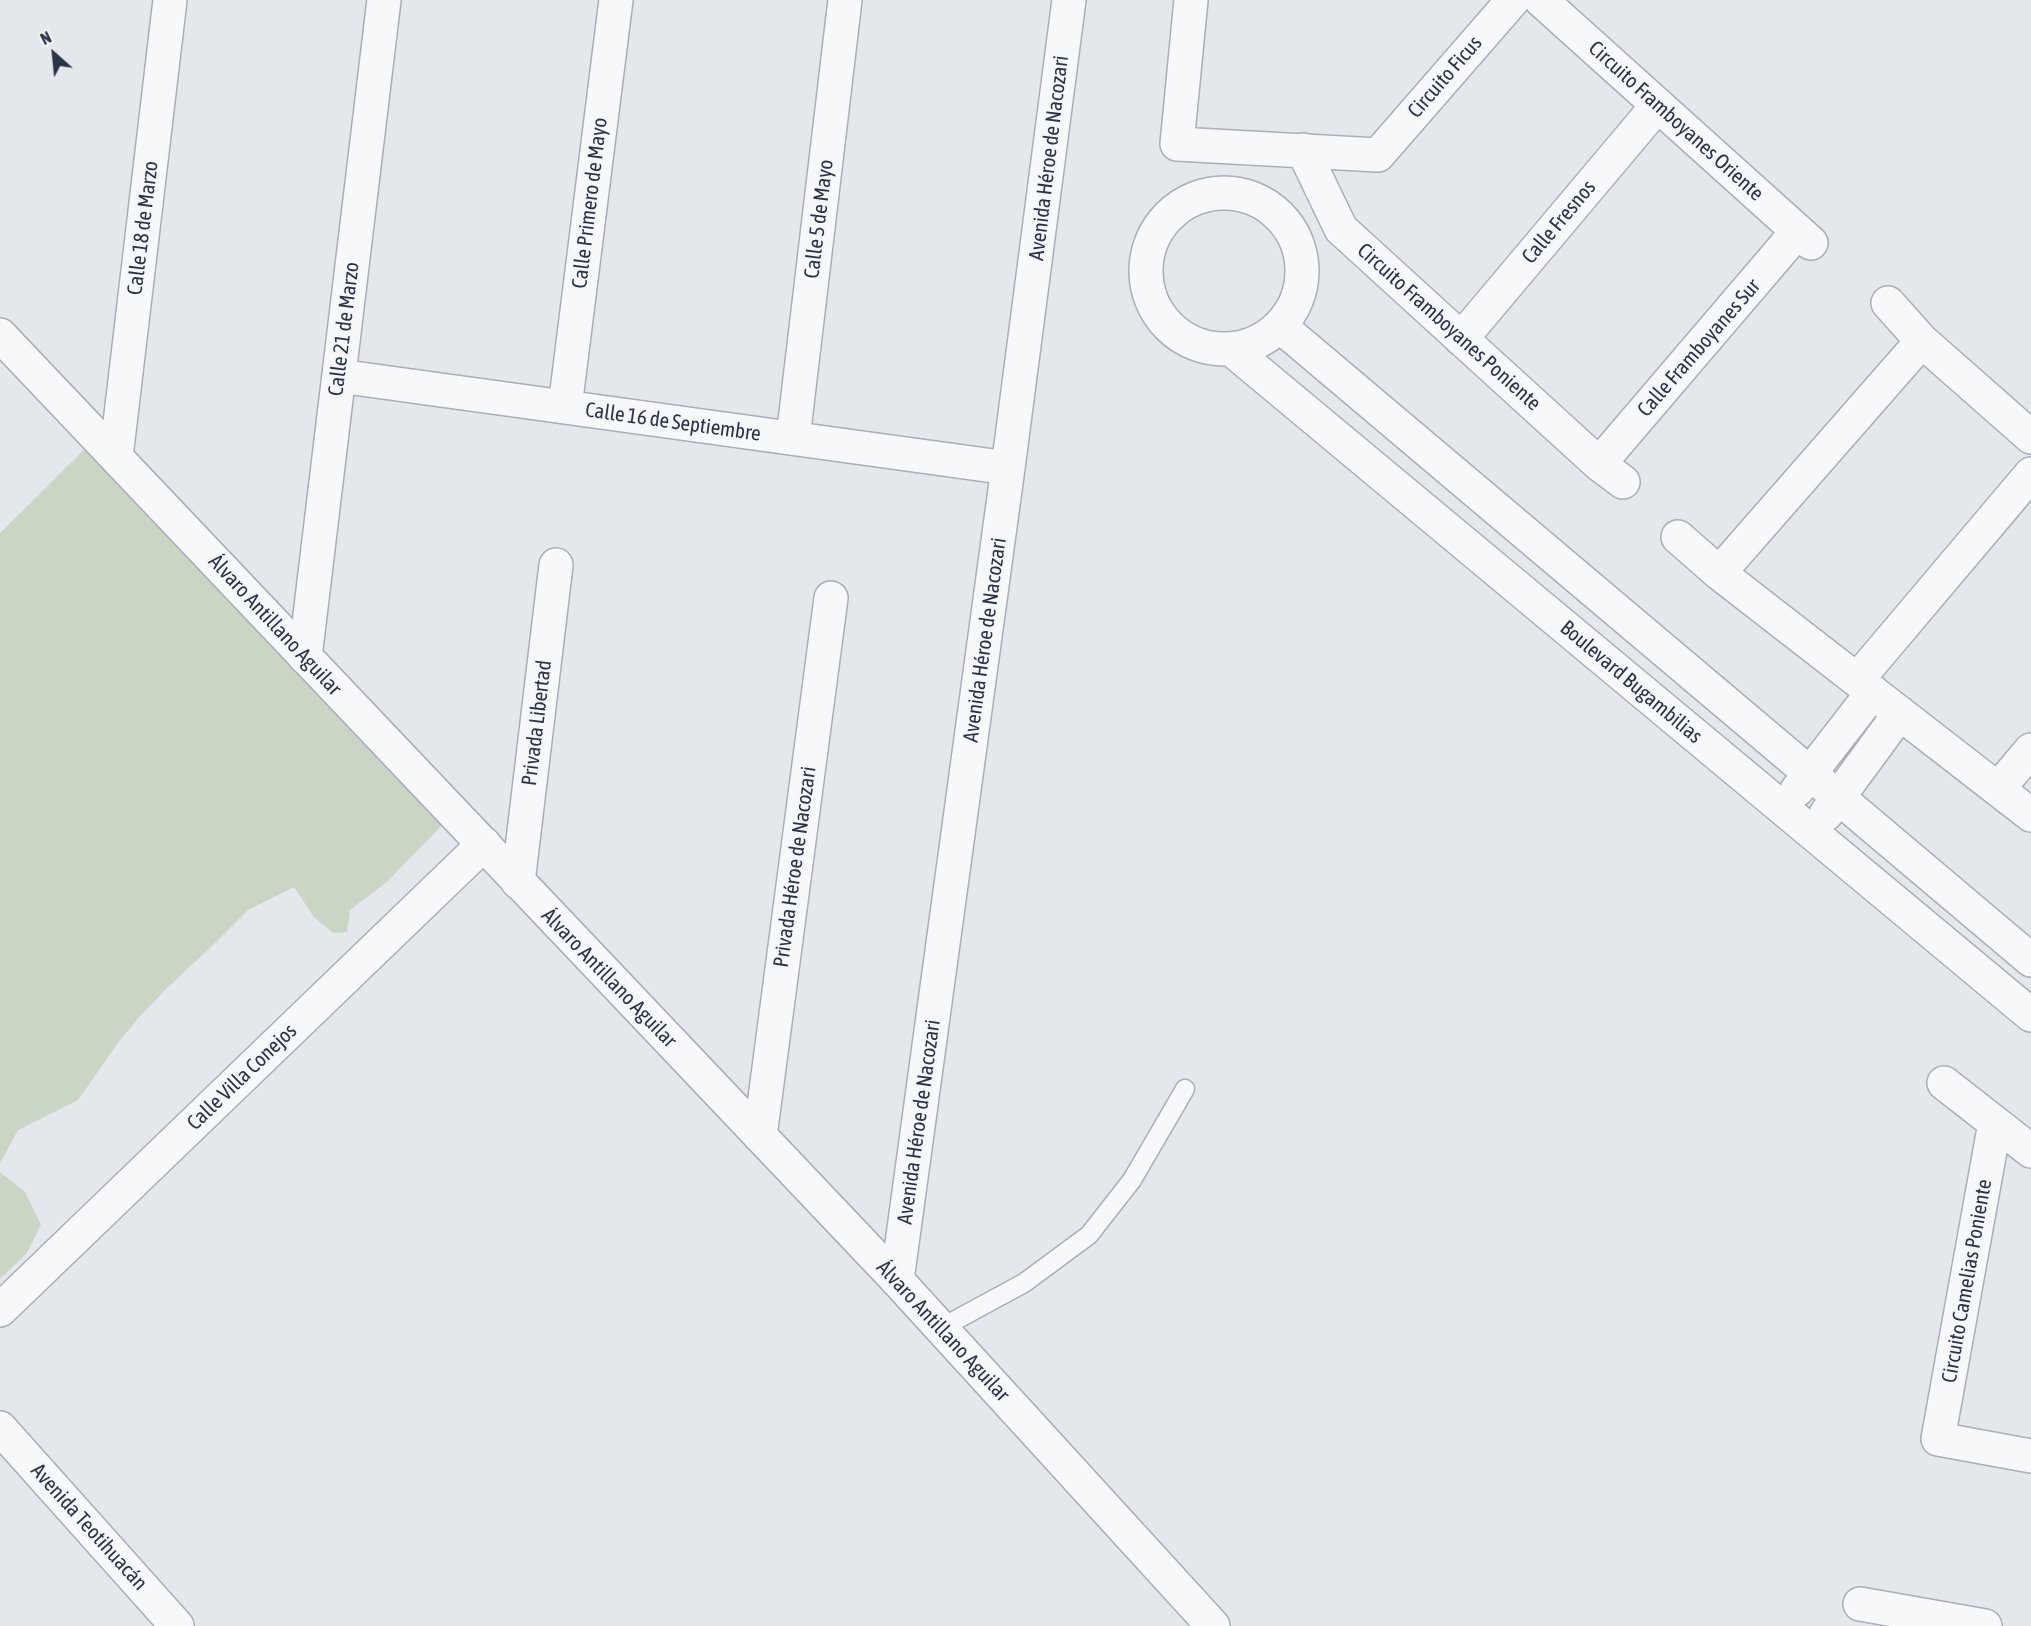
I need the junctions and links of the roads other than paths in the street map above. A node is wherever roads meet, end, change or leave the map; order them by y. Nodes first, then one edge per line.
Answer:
1 (170, 0) edge
2 (384, 0) edge
3 (616, 0) edge
4 (846, 0) edge
5 (1069, 0) edge
6 (1191, 0) edge
7 (1513, 0) edge
8 (1541, 0) edge
9 (1658, 105) junction
10 (1215, 146) junction
11 (1265, 149) junction
12 (1303, 150) junction
13 (1210, 193) junction
14 (1259, 200) junction
15 (1805, 237) joint
16 (1888, 303) dead end
17 (1280, 326) junction
18 (0, 335) edge
19 (1461, 339) junction
20 (1922, 341) junction
21 (1231, 349) junction
22 (339, 376) junction
23 (565, 407) junction
24 (2031, 437) edge
25 (793, 438) junction
26 (116, 457) junction
27 (1008, 468) junction
28 (1611, 473) joint
29 (2031, 474) edge
30 (1678, 537) dead end
31 (555, 565) dead end
32 (1719, 573) junction
33 (831, 598) dead end
34 (305, 657) junction
35 (1865, 686) junction
36 (1900, 713) junction
37 (2031, 750) edge
38 (1810, 773) junction
39 (1998, 789) junction
40 (1838, 797) junction
41 (1782, 808) junction
42 (2031, 815) edge
43 (1813, 833) junction
44 (484, 844) junction
45 (518, 882) junction
46 (2031, 960) edge
47 (2031, 1015) edge
48 (1944, 1083) dead end
49 (1185, 1089) dead end
50 (1995, 1123) junction
51 (760, 1136) junction
52 (2031, 1151) edge
53 (897, 1280) junction
54 (0, 1310) edge
55 (941, 1328) junction
56 (0, 1428) edge
57 (2031, 1456) edge
58 (1860, 1605) dead end
59 (1896, 1619) edge
60 (164, 1622) edge
61 (1213, 1626) edge
62 (1985, 1626) edge

1 - 26 street, Calle 18 de Marzo
2 - 22 street, Calle 21 de Marzo
3 - 23 street, Calle Primero de Mayo
4 - 25 street, Calle 5 de Mayo
5 - 27 street, Avenida Héroe de Nacozari
6 - 10 street
7 - 12 street, Circuito Ficus
8 - 9 street, Circuito Framboyanes Oriente
9 - 15 street, Circuito Framboyanes Oriente
9 - 19 street, Calle Fresnos
10 - 11 street
10 - 13 street
11 - 12 street
11 - 14 street
12 - 19 street, Circuito Framboyanes Poniente
13 - 14 street
13 - 21 street
14 - 17 street
15 - 28 street, Calle Framboyanes Sur
16 - 20 street
17 - 21 street
17 - 38 street
18 - 26 street, Álvaro Antillano Aguilar
19 - 28 street, Circuito Framboyanes Poniente
20 - 24 street
20 - 32 street
21 - 41 street, Boulevard Bugambilias
22 - 23 street, Calle 16 de Septiembre
22 - 34 street, Calle 21 de Marzo
23 - 25 street, Calle 16 de Septiembre
25 - 27 street, Calle 16 de Septiembre
26 - 34 street, Álvaro Antillano Aguilar
27 - 53 street, Avenida Héroe de Nacozari
29 - 35 street
30 - 32 street
31 - 45 street, Privada Libertad
32 - 35 street
33 - 51 street, Privada Héroe de Nacozari
34 - 44 street, Álvaro Antillano Aguilar
35 - 36 street
35 - 38 street
36 - 39 street
36 - 40 street
37 - 39 street
38 - 40 street
38 - 41 street
39 - 42 street
40 - 43 street
40 - 46 street
41 - 43 street, Boulevard Bugambilias
43 - 47 street, Boulevard Bugambilias
44 - 45 street, Álvaro Antillano Aguilar
44 - 54 street, Calle Villa Conejos
45 - 51 street, Álvaro Antillano Aguilar
48 - 50 street
49 - 55 lane
50 - 52 street
50 - 57 street, Circuito Camelias Poniente
51 - 53 street, Álvaro Antillano Aguilar
53 - 55 street, Álvaro Antillano Aguilar
55 - 61 street, Álvaro Antillano Aguilar
56 - 60 street, Avenida Teotihuacán
58 - 59 street
59 - 62 street

